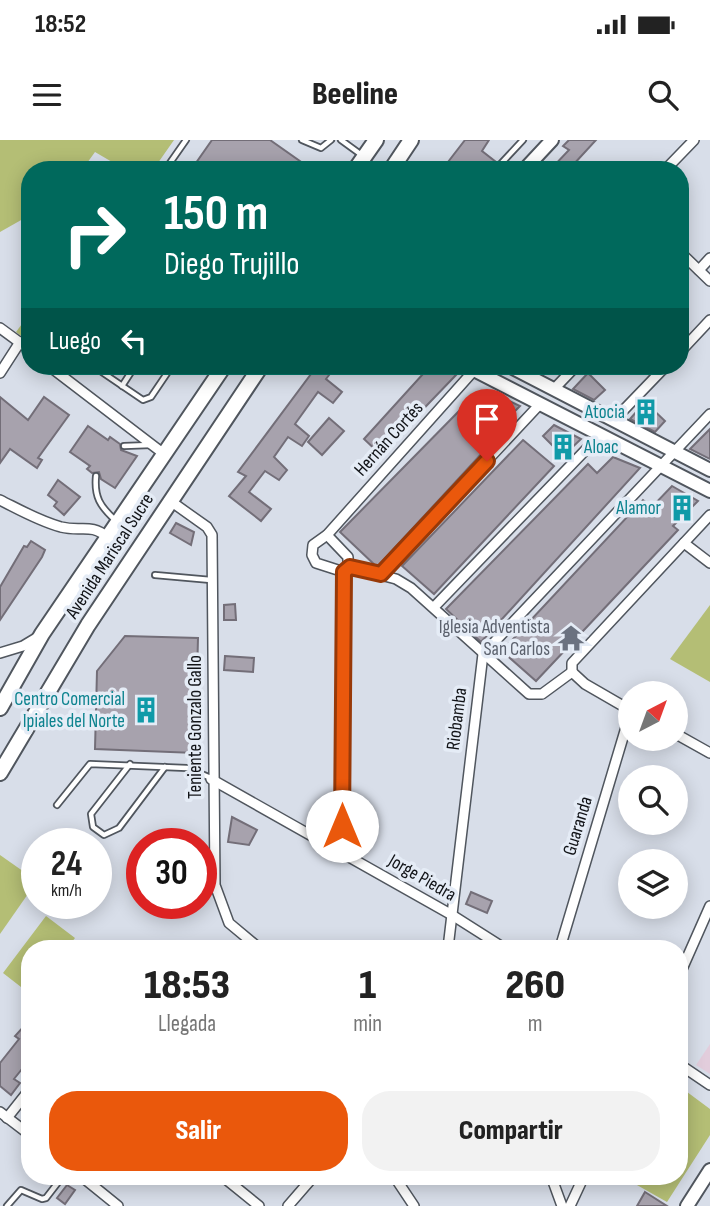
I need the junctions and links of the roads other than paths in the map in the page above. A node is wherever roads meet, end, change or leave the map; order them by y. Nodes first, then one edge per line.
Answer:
1 (186, 140) edge
2 (302, 140) edge
3 (331, 140) edge
4 (341, 140) edge
5 (376, 140) edge
6 (411, 140) edge
7 (523, 140) edge
8 (552, 140) edge
9 (694, 140) edge
10 (364, 157) junction
11 (171, 161) edge
12 (361, 161) edge
13 (397, 161) edge
14 (503, 161) edge
15 (532, 161) edge
16 (674, 161) edge
17 (710, 258) edge
18 (689, 261) edge
19 (699, 270) junction
20 (710, 281) edge
21 (710, 320) edge
22 (0, 328) edge
23 (20, 342) joint
24 (689, 342) edge
25 (0, 373) edge
26 (61, 375) edge
27 (109, 375) edge
28 (129, 375) edge
29 (166, 375) edge
30 (219, 375) edge
31 (255, 375) edge
32 (466, 375) edge
33 (487, 375) edge
34 (527, 375) edge
35 (567, 375) edge
36 (657, 375) edge
37 (122, 386) junction
38 (554, 389) junction
39 (540, 404) junction
40 (710, 414) edge
41 (614, 420) junction
42 (600, 435) junction
43 (152, 445) junction
44 (124, 446) dead end
45 (675, 452) junction
46 (164, 454) junction
47 (661, 466) junction
48 (710, 470) edge
49 (96, 476) dead end
50 (710, 491) edge
51 (0, 500) edge
52 (169, 500) junction
53 (710, 515) edge
54 (118, 523) junction
55 (327, 535) junction
56 (108, 537) junction
57 (684, 543) junction
58 (710, 563) edge
59 (347, 569) junction
60 (381, 574) junction
61 (155, 575) dead end
62 (212, 580) junction
63 (434, 607) junction
64 (42, 634) junction
65 (0, 653) edge
66 (483, 654) junction
67 (572, 672) junction
68 (618, 705) edge
69 (0, 708) edge
70 (688, 741) edge
71 (618, 751) edge
72 (710, 753) edge
73 (130, 764) junction
74 (165, 767) junction
75 (0, 773) edge
76 (211, 779) junction
77 (57, 805) dead end
78 (342, 852) junction
79 (710, 906) edge
80 (452, 915) junction
81 (250, 940) edge
82 (449, 940) edge
83 (491, 940) edge
84 (562, 940) edge
85 (688, 956) edge
86 (688, 1070) edge
87 (710, 1085) edge
88 (21, 1098) edge
89 (4, 1115) edge
90 (21, 1128) edge
91 (710, 1170) edge
92 (56, 1185) edge
93 (96, 1185) edge
94 (233, 1185) edge
95 (306, 1185) edge
96 (400, 1185) edge
97 (554, 1185) edge
98 (580, 1185) edge
99 (7, 1206) edge
100 (118, 1206) edge
101 (259, 1206) edge
102 (288, 1206) edge
103 (414, 1206) edge
104 (562, 1206) edge
105 (570, 1206) edge
106 (687, 1206) edge

1 - 11 lane
2 - 3 lane
4 - 10 lane
5 - 10 main road
6 - 13 main road
7 - 14 lane
8 - 15 main road
9 - 16 street
10 - 12 main road
17 - 19 street
18 - 19 street
19 - 20 street
21 - 24 street
22 - 23 street
23 - 25 street
26 - 43 street
27 - 37 lane
28 - 37 lane
29 - 37 lane
30 - 46 main road, Avenida Mariscal Sucre
31 - 52 main road, Avenida Mariscal Sucre
32 - 55 street, Hernán Cortés
33 - 39 main road
34 - 38 main road
35 - 38 street
36 - 41 street
38 - 41 main road
39 - 42 main road
39 - 60 street
40 - 45 street
41 - 45 main road
42 - 47 main road
42 - 63 street
43 - 44 lane
43 - 46 street
45 - 47 street
45 - 48 main road
46 - 54 main road, Avenida Mariscal Sucre
47 - 50 main road
47 - 66 street
49 - 54 lane
51 - 56 street
52 - 62 street, Teniente Gonzalo Gallo
52 - 75 main road, Avenida Mariscal Sucre
53 - 57 street
54 - 56 main road, Avenida Mariscal Sucre
55 - 59 street
55 - 59 street, Hernán Cortés
56 - 64 main road, Avenida Mariscal Sucre
57 - 58 street
57 - 67 street
59 - 60 street
59 - 78 street
60 - 63 street
61 - 62 lane
62 - 76 street, Teniente Gonzalo Gallo
63 - 66 street
64 - 65 street
64 - 69 main road, Avenida Mariscal Sucre
66 - 67 street
66 - 80 street, Riobamba
67 - 68 street
70 - 72 street
71 - 84 street, Guaranda
73 - 74 lane
73 - 74 lane
73 - 77 lane
74 - 76 lane
76 - 78 street, Jorge Piedra
76 - 81 street, Teniente Gonzalo Gallo
78 - 80 street, Jorge Piedra
79 - 85 street
80 - 82 street, Riobamba
80 - 83 street, Jorge Piedra
86 - 87 street
88 - 89 street
89 - 90 street
91 - 106 main road
92 - 99 lane
93 - 100 street
94 - 101 street
95 - 102 street
96 - 103 street
97 - 104 street
98 - 105 street

